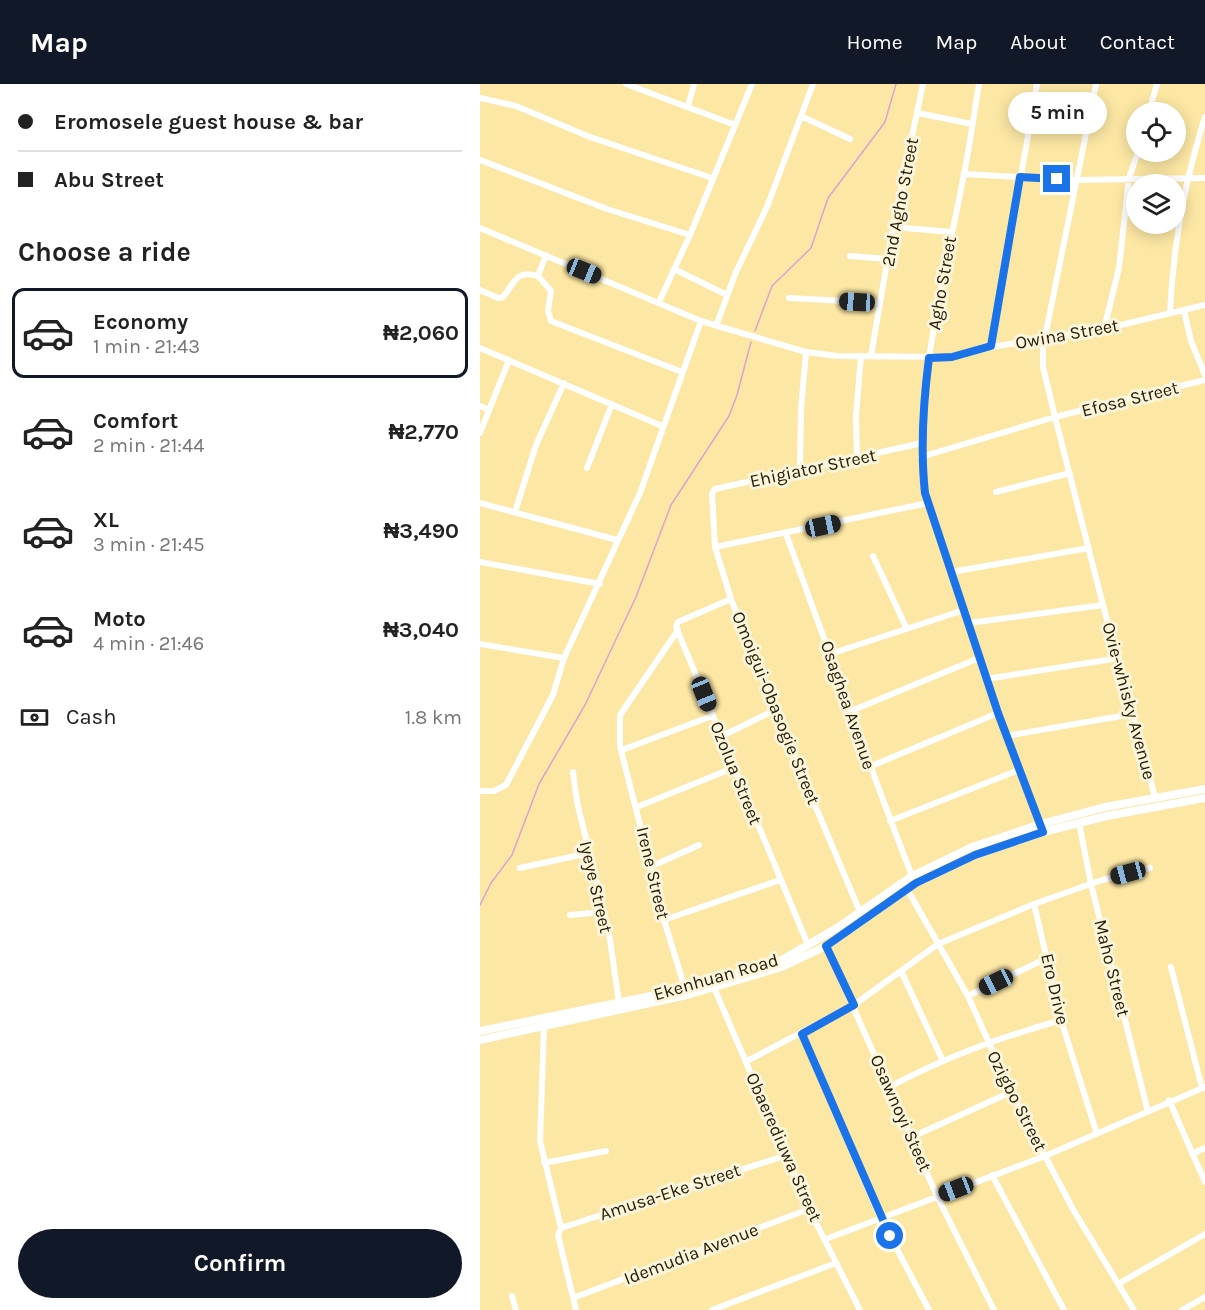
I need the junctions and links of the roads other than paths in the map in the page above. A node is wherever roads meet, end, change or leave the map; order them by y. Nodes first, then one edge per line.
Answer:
1 (628, 84) edge
2 (694, 84) edge
3 (752, 84) edge
4 (813, 84) edge
5 (923, 84) edge
6 (979, 84) edge
7 (1037, 84) edge
8 (1096, 84) edge
9 (1157, 84) edge
10 (480, 98) edge
11 (1152, 102) edge
12 (688, 106) junction
13 (918, 113) junction
14 (801, 116) junction
15 (1205, 117) edge
16 (972, 124) junction
17 (735, 125) junction
18 (850, 138) dead end
19 (480, 160) edge
20 (964, 174) junction
21 (1020, 177) junction
22 (712, 178) junction
23 (1126, 178) edge
24 (1189, 178) junction
25 (1205, 178) edge
26 (1075, 180) junction
27 (1126, 211) edge
28 (893, 227) junction
29 (480, 228) edge
30 (951, 232) junction
31 (690, 235) junction
32 (546, 255) junction
33 (850, 256) dead end
34 (888, 260) junction
35 (674, 269) junction
36 (538, 276) junction
37 (480, 290) edge
38 (727, 295) junction
39 (789, 298) dead end
40 (659, 302) junction
41 (880, 303) junction
42 (1205, 305) edge
43 (1184, 310) junction
44 (1170, 313) junction
45 (701, 321) junction
46 (716, 326) junction
47 (1104, 329) junction
48 (1047, 336) junction
49 (991, 346) junction
50 (480, 348) edge
51 (807, 352) junction
52 (861, 356) junction
53 (871, 356) junction
54 (929, 358) junction
55 (508, 360) junction
56 (682, 372) junction
57 (1205, 375) edge
58 (1205, 380) edge
59 (564, 383) junction
60 (612, 404) junction
61 (480, 406) edge
62 (489, 410) junction
63 (1055, 417) junction
64 (662, 426) junction
65 (480, 433) edge
66 (922, 443) junction
67 (921, 457) junction
68 (857, 459) junction
69 (587, 468) dead end
70 (800, 469) junction
71 (1070, 474) junction
72 (996, 492) dead end
73 (711, 498) joint
74 (480, 503) edge
75 (928, 503) junction
76 (515, 512) junction
77 (786, 534) junction
78 (617, 540) junction
79 (715, 547) junction
80 (1089, 548) junction
81 (873, 556) dead end
82 (480, 562) edge
83 (951, 572) junction
84 (600, 584) junction
85 (732, 599) junction
86 (1103, 605) junction
87 (964, 610) junction
88 (969, 623) junction
89 (906, 627) junction
90 (678, 630) junction
91 (480, 644) edge
92 (830, 654) junction
93 (564, 658) junction
94 (979, 658) junction
95 (1119, 658) junction
96 (986, 679) junction
97 (775, 710) junction
98 (851, 711) junction
99 (998, 713) junction
100 (1133, 714) junction
101 (712, 716) junction
102 (1006, 736) junction
103 (720, 737) junction
104 (622, 750) junction
105 (868, 767) junction
106 (733, 768) junction
107 (1019, 770) junction
108 (573, 772) dead end
109 (1205, 789) edge
110 (480, 791) edge
111 (1155, 796) junction
112 (1205, 800) edge
113 (637, 807) junction
114 (890, 821) junction
115 (1079, 823) junction
116 (1042, 828) junction
117 (699, 845) dead end
118 (589, 853) junction
119 (652, 866) junction
120 (520, 868) dead end
121 (1150, 868) dead end
122 (912, 876) junction
123 (780, 880) junction
124 (1091, 884) junction
125 (907, 889) junction
126 (1034, 904) junction
127 (603, 912) junction
128 (860, 912) junction
129 (570, 915) dead end
130 (663, 920) junction
131 (938, 944) junction
132 (808, 945) junction
133 (826, 946) junction
134 (1047, 958) junction
135 (1171, 967) dead end
136 (901, 971) junction
137 (713, 986) junction
138 (686, 992) junction
139 (968, 996) junction
140 (619, 1003) junction
141 (854, 1005) junction
142 (1060, 1020) junction
143 (544, 1026) junction
144 (480, 1031) edge
145 (802, 1034) junction
146 (480, 1040) edge
147 (987, 1041) junction
148 (942, 1059) junction
149 (747, 1061) junction
150 (889, 1087) junction
151 (1204, 1088) edge
152 (1011, 1092) junction
153 (1169, 1100) junction
154 (1148, 1112) junction
155 (1096, 1131) junction
156 (912, 1137) junction
157 (1205, 1148) edge
158 (606, 1151) dead end
159 (1192, 1154) junction
160 (787, 1155) junction
161 (1045, 1156) junction
162 (544, 1163) junction
163 (992, 1175) junction
164 (1205, 1182) edge
165 (937, 1196) junction
166 (809, 1209) junction
167 (880, 1217) junction
168 (561, 1228) junction
169 (1205, 1234) edge
170 (826, 1239) junction
171 (836, 1263) junction
172 (1118, 1284) junction
173 (512, 1296) dead end
174 (1205, 1297) edge
175 (573, 1298) junction
176 (516, 1310) edge
177 (576, 1310) edge
178 (711, 1310) edge
179 (860, 1310) edge
180 (929, 1310) edge
181 (994, 1310) edge
182 (1064, 1310) edge
183 (1134, 1310) edge
184 (1182, 1310) edge

1 - 12 street
2 - 12 street
3 - 17 street
4 - 14 street
5 - 13 street, 2nd Agho Street
6 - 16 street, Agho Street
7 - 21 street
8 - 26 street, Ovie-whisky Avenue
9 - 11 street
10 - 22 street
12 - 17 street
13 - 16 street
13 - 28 street, 2nd Agho Street
14 - 18 street
14 - 38 street
15 - 24 street
16 - 20 street, Agho Street
17 - 22 street
19 - 31 street
20 - 21 street
20 - 30 street, Agho Street
21 - 26 street
21 - 49 street
22 - 31 street
23 - 26 street
24 - 25 street
24 - 44 street
26 - 48 street, Ovie-whisky Avenue
27 - 47 street
28 - 30 street
28 - 34 street, 2nd Agho Street
29 - 32 street, Owina Street
30 - 54 street, Agho Street
31 - 35 street
32 - 36 street
32 - 40 street, Owina Street
33 - 34 street
34 - 41 street, 2nd Agho Street
35 - 38 street
35 - 40 street
36 - 37 street
36 - 56 street
38 - 46 street
39 - 41 street
40 - 45 street, Owina Street
41 - 53 street, 2nd Agho Street
42 - 43 street, Owina Street
43 - 44 street, Owina Street
43 - 57 street
44 - 47 street, Owina Street
45 - 46 street, Owina Street
45 - 56 street
46 - 51 street, Owina Street
47 - 48 street, Owina Street
48 - 49 street, Owina Street
48 - 63 street, Ovie-whisky Avenue
49 - 54 street, Owina Street
50 - 55 street
51 - 52 street, Owina Street
51 - 70 street
52 - 53 street, Owina Street
52 - 68 street
53 - 54 street, Owina Street
54 - 66 street, Agho Street
55 - 59 street
55 - 62 street
56 - 64 street
58 - 63 street, Efosa Street
59 - 60 street
59 - 76 street
60 - 64 street
60 - 69 street
61 - 62 street
62 - 65 street
63 - 67 street, Efosa Street
63 - 71 street, Ovie-whisky Avenue
64 - 78 street
66 - 67 street, Agho Street
66 - 68 street, Ehigiator Street
67 - 75 street, Agho Street
68 - 70 street, Ehigiator Street
70 - 73 street, Ehigiator Street
71 - 72 street
71 - 80 street, Ovie-whisky Avenue
73 - 79 street, Omoigui-Obasogie Street
74 - 76 street
75 - 77 street
75 - 83 street, Agho Street
76 - 78 street
77 - 79 street
77 - 92 street, Osaghea Avenue
78 - 84 street
79 - 85 street, Omoigui-Obasogie Street
80 - 83 street
80 - 86 street, Ovie-whisky Avenue
81 - 89 street
82 - 84 street
83 - 87 street, Agho Street
84 - 93 street
85 - 90 street
85 - 97 street, Omoigui-Obasogie Street
86 - 88 street, Ovie-whisky Avenue
86 - 95 street, Ovie-whisky Avenue
87 - 88 street, Agho Street
87 - 89 street
88 - 94 street, Agho Street
89 - 92 street
90 - 101 street, Ozolua Street
90 - 104 street, Irene Street
91 - 93 street
92 - 98 street, Osaghea Avenue
93 - 110 street
94 - 96 street, Agho Street
94 - 98 street
95 - 96 street
95 - 100 street, Ovie-whisky Avenue
96 - 99 street, Agho Street
97 - 103 street
97 - 128 street, Omoigui-Obasogie Street
98 - 105 street, Osaghea Avenue
99 - 102 street, Agho Street
99 - 105 street
100 - 102 street
100 - 111 street, Ovie-whisky Avenue
101 - 103 street, Ozolua Street
101 - 104 street
102 - 107 street, Agho Street
103 - 106 street, Ozolua Street
104 - 113 street, Irene Street
105 - 114 street, Osaghea Avenue
106 - 113 street
106 - 123 street, Ozolua Street
107 - 114 street
107 - 116 street, Agho Street
108 - 118 street, Iyeye Street
109 - 111 main road, Ekenhuan Road
111 - 116 main road, Ekenhuan Road
112 - 115 main road, Ekenhuan Road
113 - 119 street, Irene Street
114 - 122 street, Osaghea Avenue
115 - 116 main road, Ekenhuan Road
115 - 124 street, Maho Street
116 - 122 main road, Ekenhuan Road
116 - 125 main road, Ekenhuan Road
117 - 119 street
118 - 120 street
118 - 127 street, Iyeye Street
119 - 130 street, Irene Street
121 - 124 street
122 - 128 main road, Ekenhuan Road
123 - 130 street
123 - 132 street, Ozolua Street
124 - 126 street
124 - 154 street, Maho Street
125 - 131 street, Ozigbo Street
125 - 133 main road, Ekenhuan Road
126 - 131 street
126 - 134 street, Ero Drive
127 - 129 street
127 - 140 street, Iyeye Street
128 - 132 main road, Ekenhuan Road
130 - 138 street, Irene Street
131 - 136 street
131 - 139 street, Ozigbo Street
132 - 137 main road, Ekenhuan Road
133 - 137 main road, Ekenhuan Road
133 - 141 street, Osawnoyi Steet
134 - 139 street
134 - 142 street, Ero Drive
135 - 151 street
136 - 141 street
136 - 148 street
137 - 138 main road, Ekenhuan Road
137 - 149 street, Obaerediuwa Street
138 - 140 main road, Ekenhuan Road
138 - 143 main road, Ekenhuan Road
139 - 147 street, Ozigbo Street
140 - 144 main road, Ekenhuan Road
141 - 145 street
141 - 150 street, Osawnoyi Steet
142 - 147 street
142 - 155 street, Ero Drive
143 - 146 main road, Ekenhuan Road
143 - 162 street
145 - 149 street
145 - 167 street
147 - 148 street
147 - 152 street, Ozigbo Street
148 - 150 street
149 - 160 street, Obaerediuwa Street
150 - 156 street, Osawnoyi Steet
151 - 153 street
152 - 156 street
152 - 161 street, Ozigbo Street
153 - 154 street
153 - 159 street
154 - 155 street
155 - 161 street
156 - 165 street, Osawnoyi Steet
157 - 159 street
158 - 162 street
159 - 164 street
160 - 166 street, Obaerediuwa Street
160 - 168 street, Amusa-Eke Street
161 - 163 street
161 - 172 street, Ozigbo Street
162 - 168 street
163 - 165 street
163 - 182 street
165 - 167 street
165 - 181 street, Osawnoyi Steet
166 - 170 street, Obaerediuwa Street
166 - 175 street, Idemudia Avenue
167 - 170 street
167 - 180 street
168 - 175 street
169 - 172 street
170 - 171 street, Obaerediuwa Street
171 - 178 street
171 - 179 street, Obaerediuwa Street
172 - 183 street, Ozigbo Street
173 - 176 street
174 - 184 street
175 - 177 street

